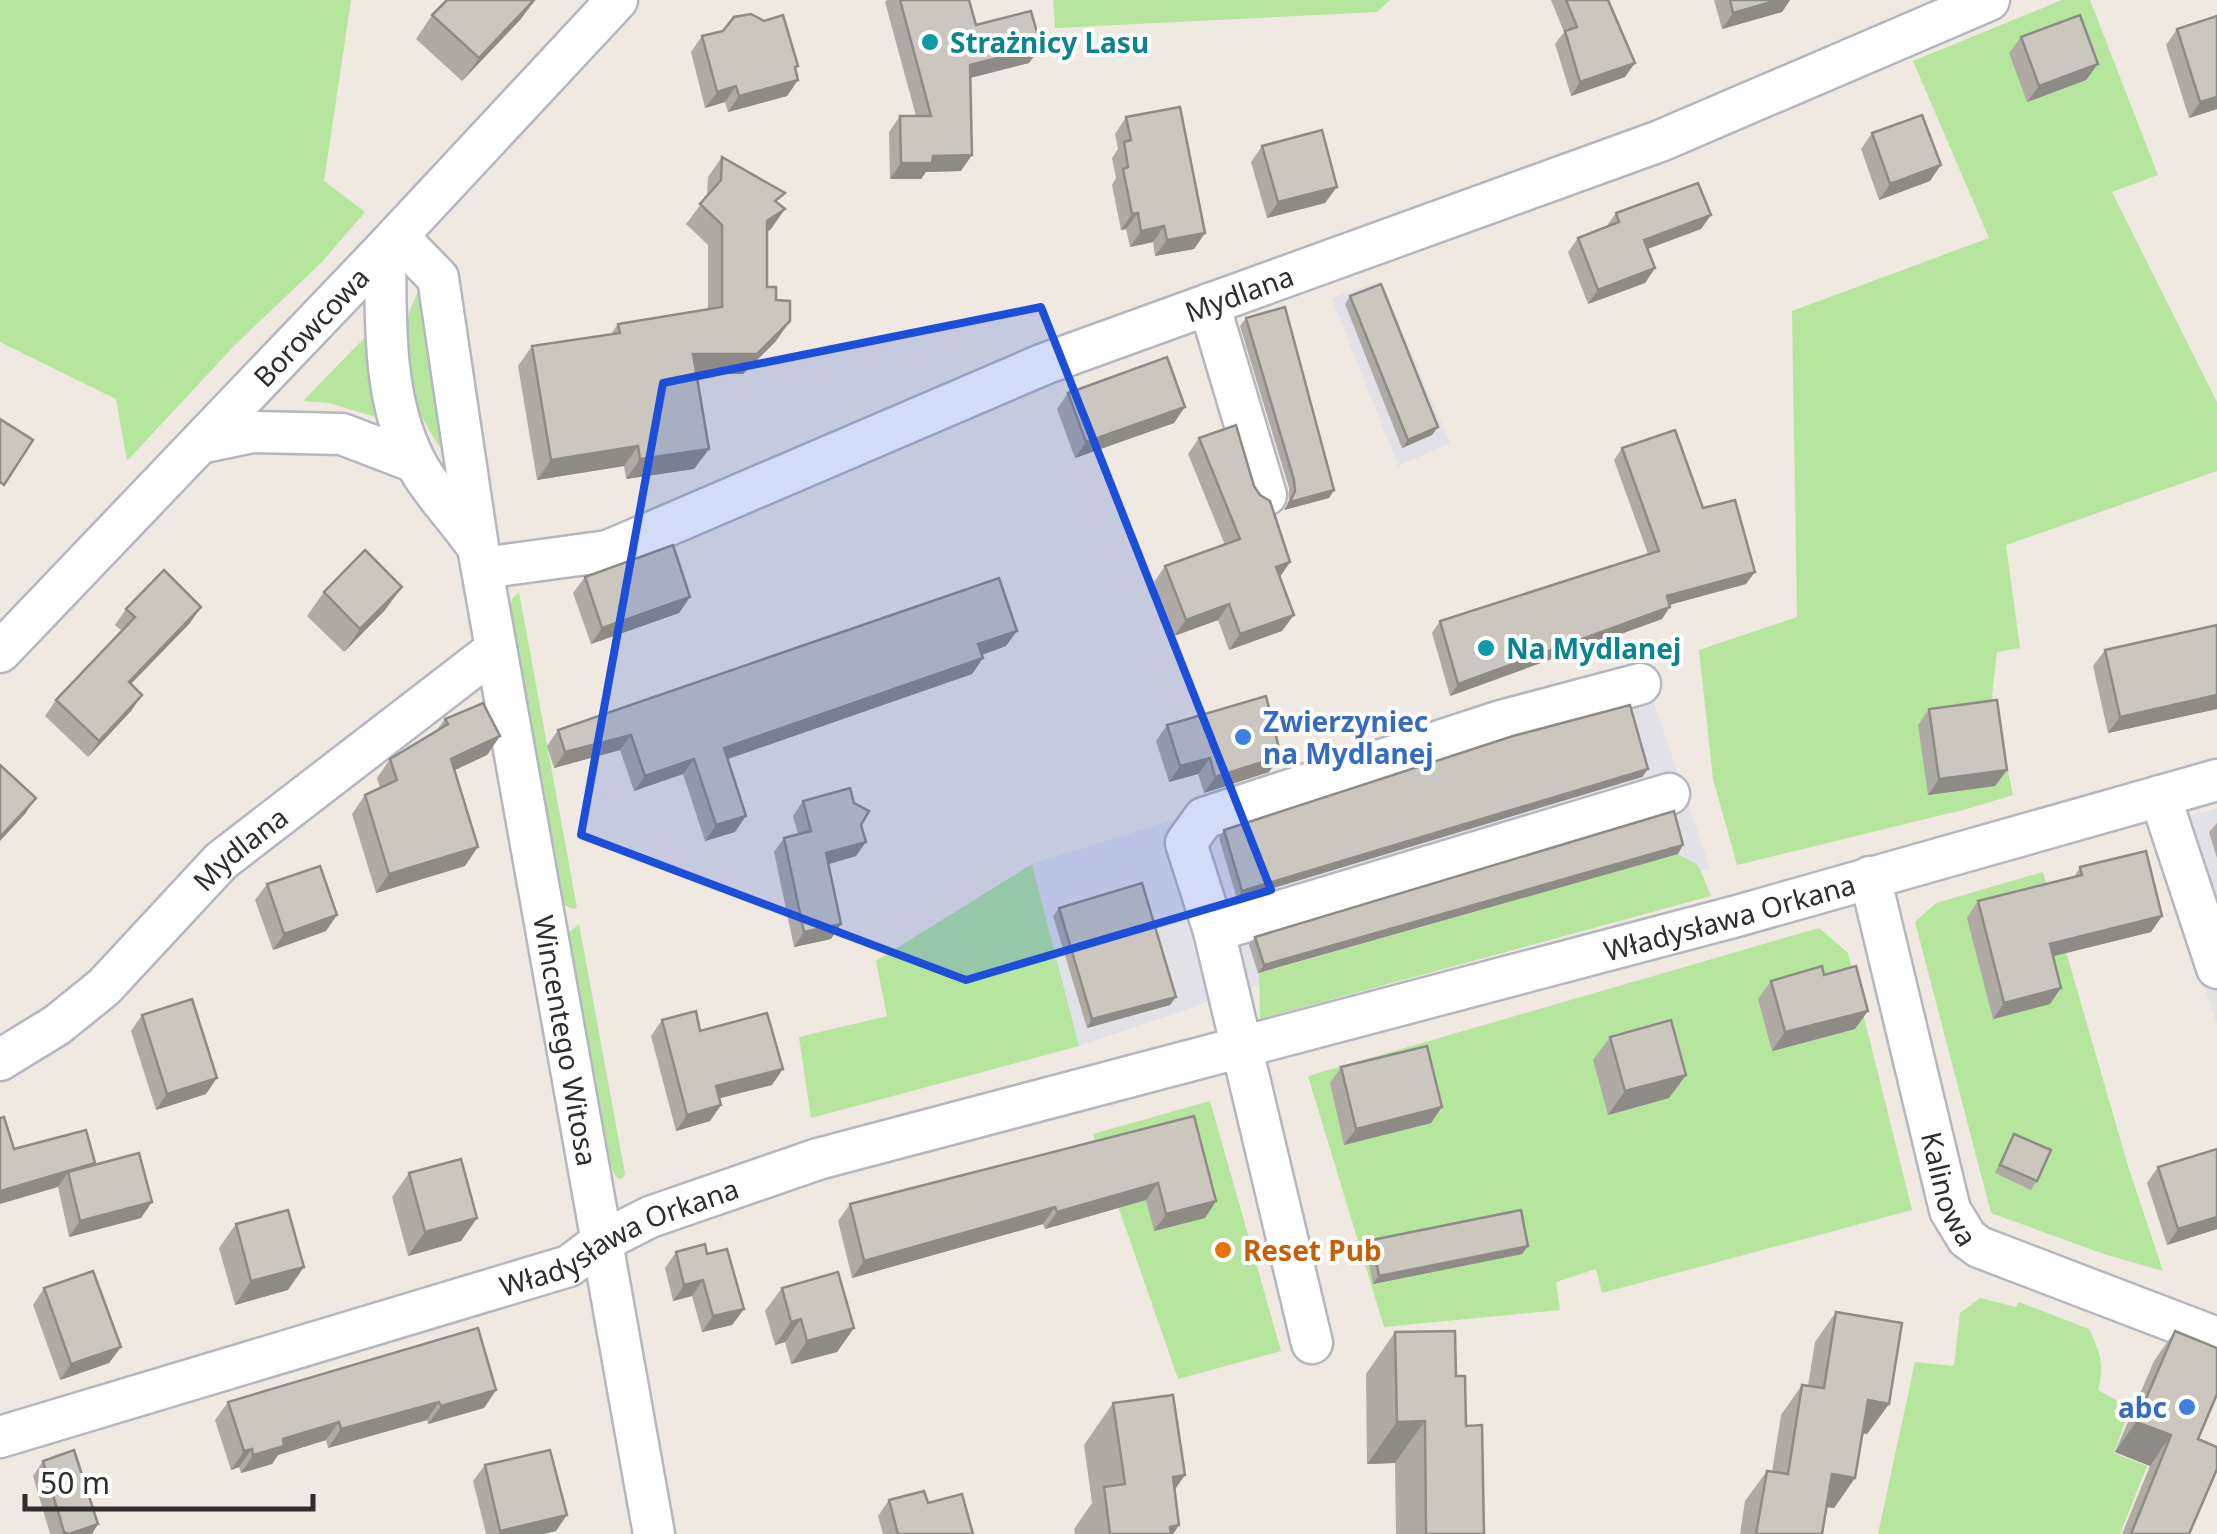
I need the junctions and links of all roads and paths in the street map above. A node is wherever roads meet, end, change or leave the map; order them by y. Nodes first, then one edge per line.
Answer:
1 (617, 0) edge
2 (1989, 0) edge
3 (441, 187) junction
4 (391, 242) junction
5 (438, 278) junction
6 (1209, 304) junction
7 (200, 443) junction
8 (415, 462) junction
9 (1266, 494) edge
10 (481, 558) junction
11 (496, 648) junction
12 (0, 652) edge
13 (1640, 684) dead end
14 (2217, 780) edge
15 (1670, 794) dead end
16 (2160, 796) junction
17 (1870, 877) junction
18 (1214, 931) junction
19 (2217, 968) edge
20 (1240, 1046) junction
21 (0, 1060) edge
22 (601, 1242) junction
23 (2217, 1338) edge
24 (1312, 1344) dead end
25 (0, 1436) edge
26 (654, 1534) edge

1 - 3 street, Borowcowa
2 - 6 street, Mydlana
3 - 4 street, Borowcowa
3 - 5 street, Wincentego Witosa
4 - 5 street
4 - 7 street, Borowcowa
4 - 8 street, Wincentego Witosa
5 - 10 street, Wincentego Witosa
6 - 9 street
6 - 10 street, Mydlana
7 - 8 street
7 - 12 street, Borowcowa
8 - 10 street, Wincentego Witosa
10 - 11 street, Wincentego Witosa
11 - 21 street, Mydlana
11 - 22 street, Wincentego Witosa
13 - 18 street
14 - 16 street, Władysława Orkana
15 - 18 street
16 - 17 street, Władysława Orkana
16 - 19 street
17 - 20 street, Władysława Orkana
17 - 23 street, Kalinowa
18 - 20 street
20 - 22 street, Władysława Orkana
20 - 24 street
22 - 25 street, Władysława Orkana
22 - 26 street, Wincentego Witosa

